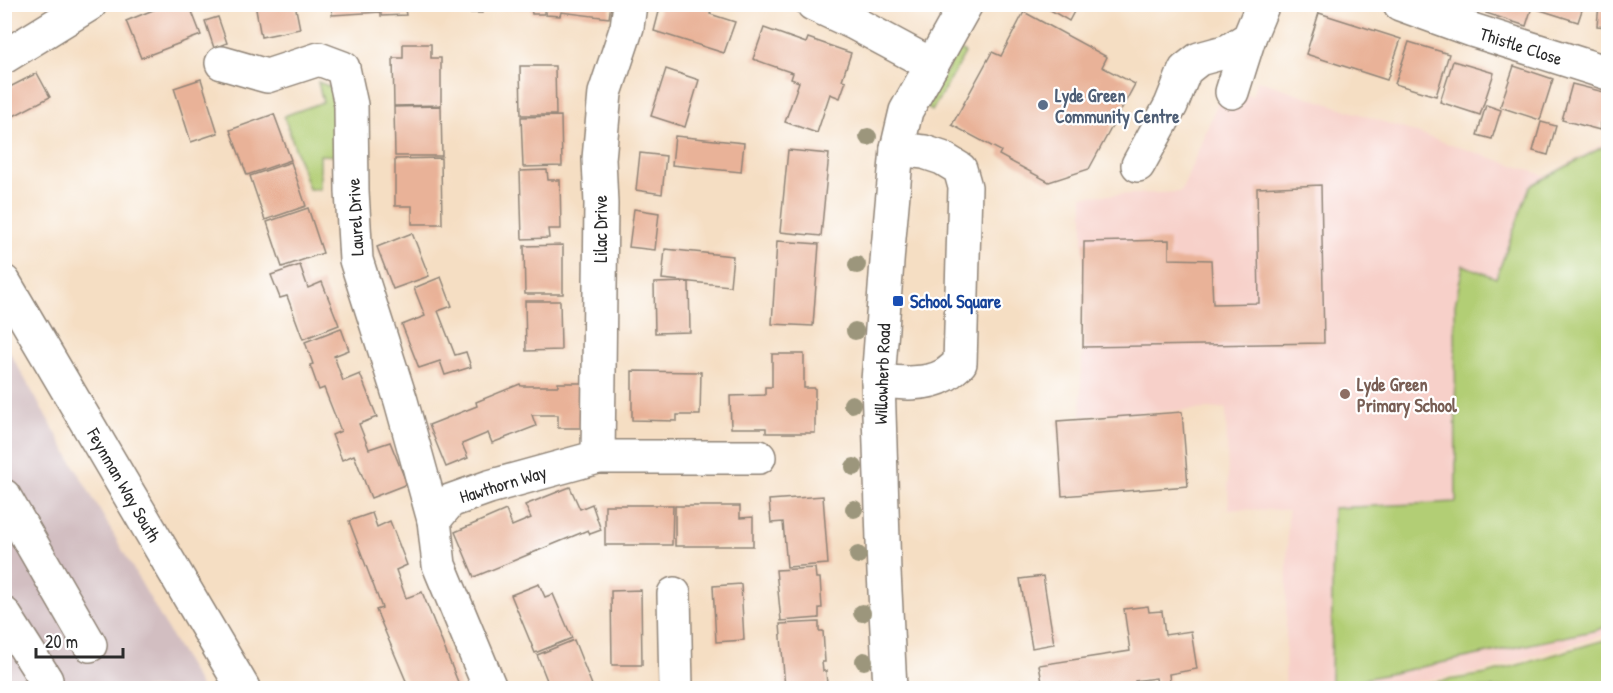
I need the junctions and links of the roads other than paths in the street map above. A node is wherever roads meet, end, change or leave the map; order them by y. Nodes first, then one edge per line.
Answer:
1 (90, 4) edge
2 (630, 4) edge
3 (813, 4) edge
4 (966, 4) edge
5 (1263, 4) edge
6 (1400, 4) edge
7 (1249, 38) junction
8 (4, 57) edge
9 (222, 63) dead end
10 (932, 65) junction
11 (1608, 73) edge
12 (1232, 92) dead end
13 (897, 149) junction
14 (1138, 165) dead end
15 (4, 282) edge
16 (878, 381) junction
17 (598, 457) junction
18 (759, 457) dead end
19 (4, 496) edge
20 (434, 520) junction
21 (674, 594) dead end
22 (4, 614) edge
23 (90, 645) dead end
24 (46, 680) dead end
25 (243, 688) edge
26 (490, 688) edge
27 (676, 688) edge
28 (890, 688) edge

1 - 8 street
2 - 17 street, Lilac Drive
3 - 10 street
4 - 10 street, Willowherb Road
5 - 7 street
6 - 11 street, Thistle Close
7 - 12 street
7 - 14 street
9 - 20 street, Laurel Drive
10 - 13 street, Willowherb Road
13 - 16 street, Willowherb Road
13 - 16 street
15 - 25 street, Feynman Way South
16 - 28 street, Willowherb Road
17 - 18 street, Hawthorn Way
17 - 20 street, Hawthorn Way
19 - 23 street
20 - 26 street
21 - 27 street
22 - 24 street

